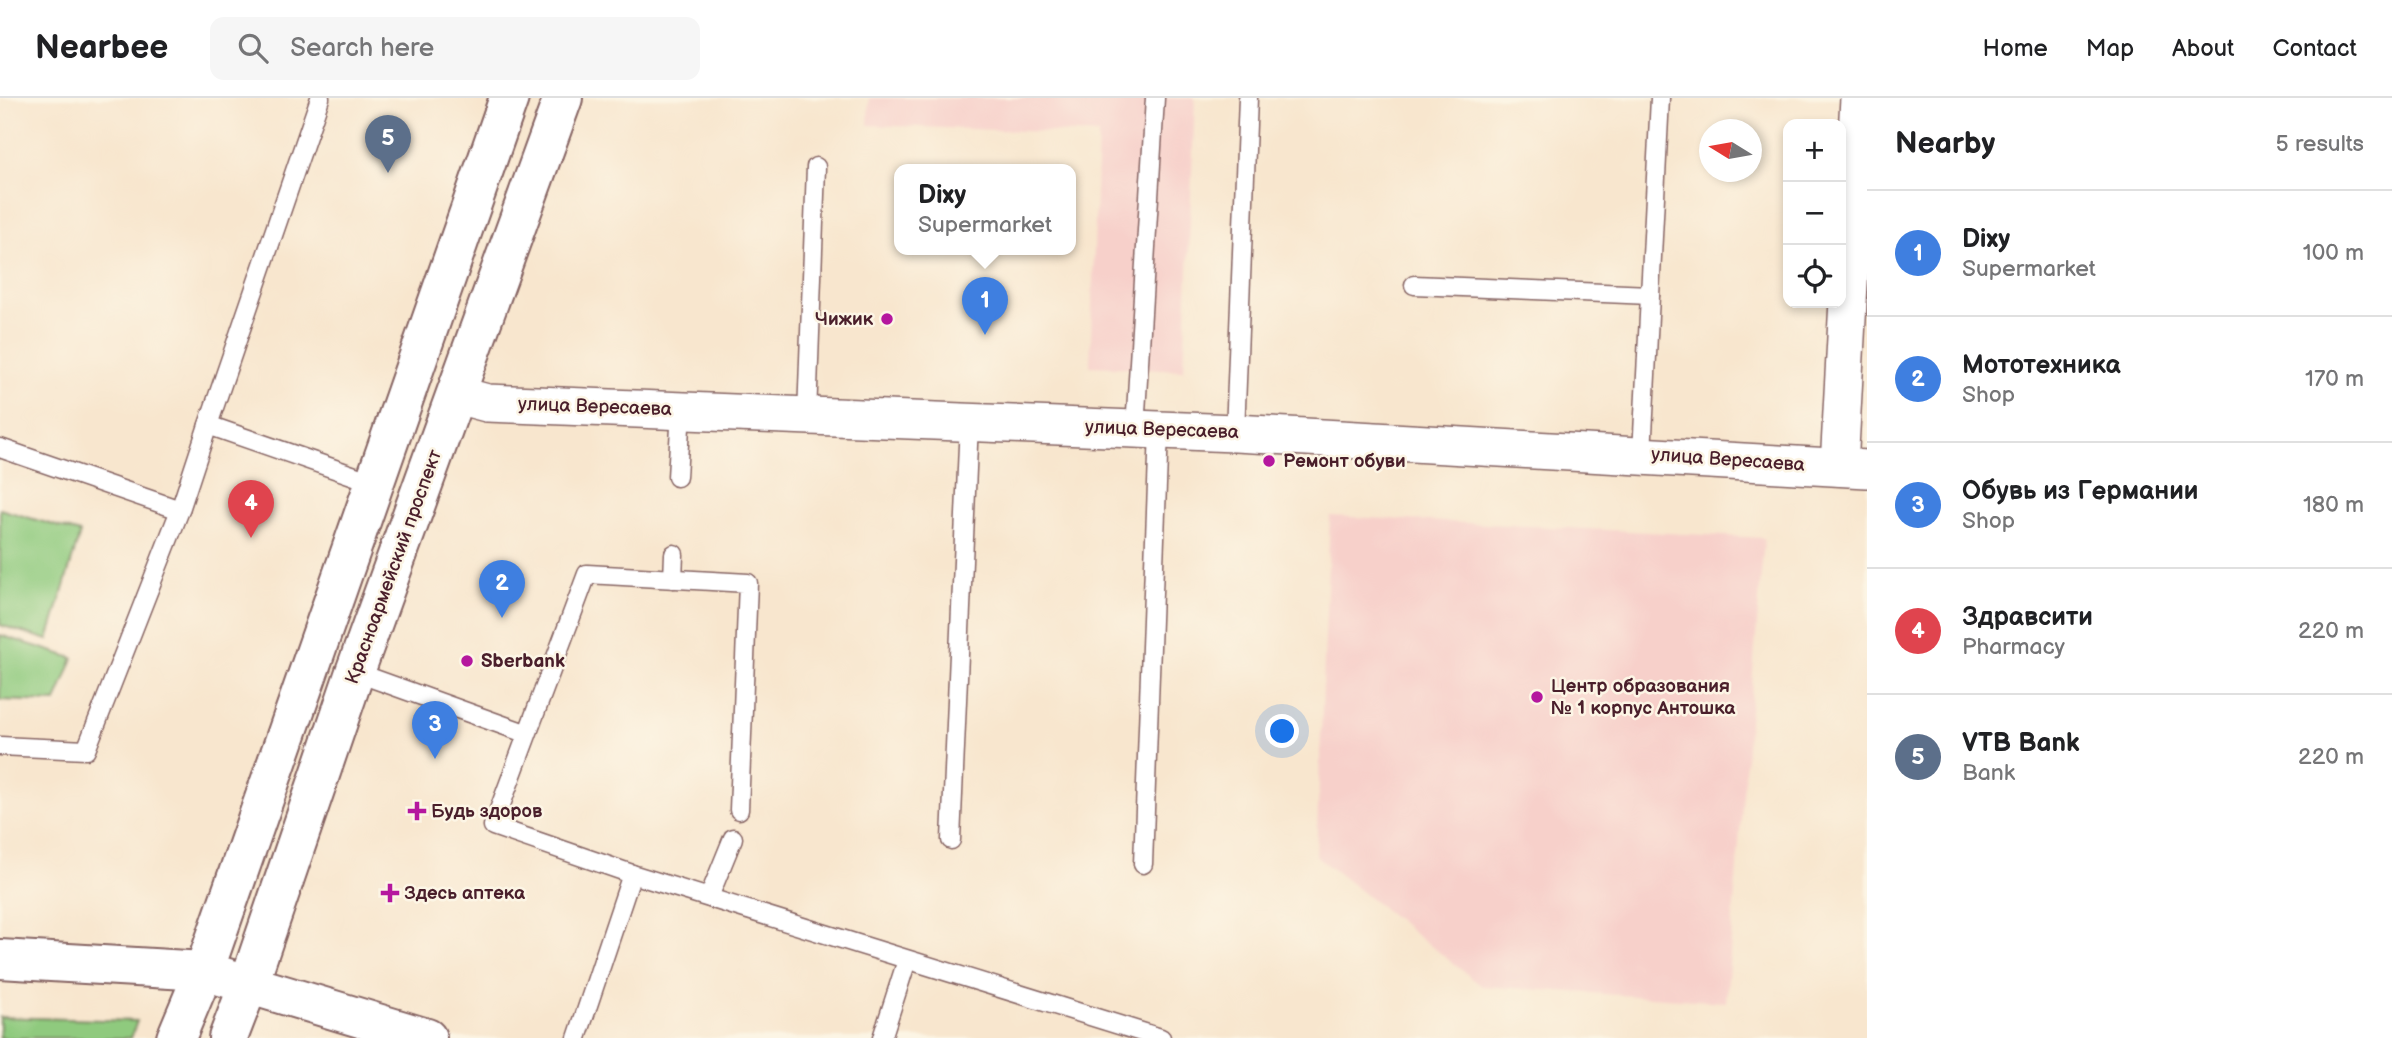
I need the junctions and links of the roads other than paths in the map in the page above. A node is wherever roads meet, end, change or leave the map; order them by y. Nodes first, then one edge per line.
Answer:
1 (320, 98) edge
2 (509, 98) edge
3 (563, 98) edge
4 (1154, 98) edge
5 (1248, 98) edge
6 (1660, 98) edge
7 (1859, 98) edge
8 (816, 167) dead end
9 (1413, 285) dead end
10 (1650, 296) junction
11 (1857, 322) edge
12 (457, 395) junction
13 (681, 411) junction
14 (807, 416) junction
15 (969, 422) junction
16 (208, 425) junction
17 (1147, 429) junction
18 (1235, 433) junction
19 (0, 448) edge
20 (1642, 454) junction
21 (1853, 468) edge
22 (677, 477) dead end
23 (375, 483) junction
24 (180, 510) junction
25 (674, 554) dead end
26 (673, 579) junction
27 (355, 672) junction
28 (525, 733) junction
29 (0, 746) edge
30 (739, 810) dead end
31 (733, 838) dead end
32 (951, 840) dead end
33 (1143, 864) dead end
34 (632, 874) junction
35 (709, 897) junction
36 (0, 959) edge
37 (907, 960) junction
38 (204, 971) junction
39 (248, 986) junction
40 (176, 1038) edge
41 (228, 1038) edge
42 (426, 1038) edge
43 (577, 1038) edge
44 (882, 1038) edge
45 (1161, 1038) edge

1 - 16 lane
2 - 23 main road
3 - 12 main road, Красноармейский проспект
4 - 17 lane
5 - 18 lane
6 - 10 lane
7 - 11 street
8 - 14 lane
9 - 10 lane
10 - 20 lane
11 - 21 street
12 - 13 street, улица Вересаева
12 - 27 main road, Красноармейский проспект
13 - 14 street, улица Вересаева
13 - 22 lane
14 - 15 street, улица Вересаева
15 - 17 street, улица Вересаева
15 - 32 lane
16 - 23 lane
16 - 24 lane
17 - 18 street, улица Вересаева
17 - 33 lane
18 - 20 street, улица Вересаева
19 - 24 lane
20 - 21 street, улица Вересаева
23 - 38 main road
24 - 29 lane
25 - 26 lane
26 - 28 lane
26 - 30 lane
27 - 28 lane
27 - 39 main road, Красноармейский проспект
28 - 34 lane
31 - 35 lane
34 - 35 lane
34 - 43 lane
35 - 37 lane
36 - 38 main road
37 - 44 lane
37 - 45 lane
38 - 39 main road
38 - 40 main road
39 - 41 main road, Красноармейский проспект
39 - 42 main road

